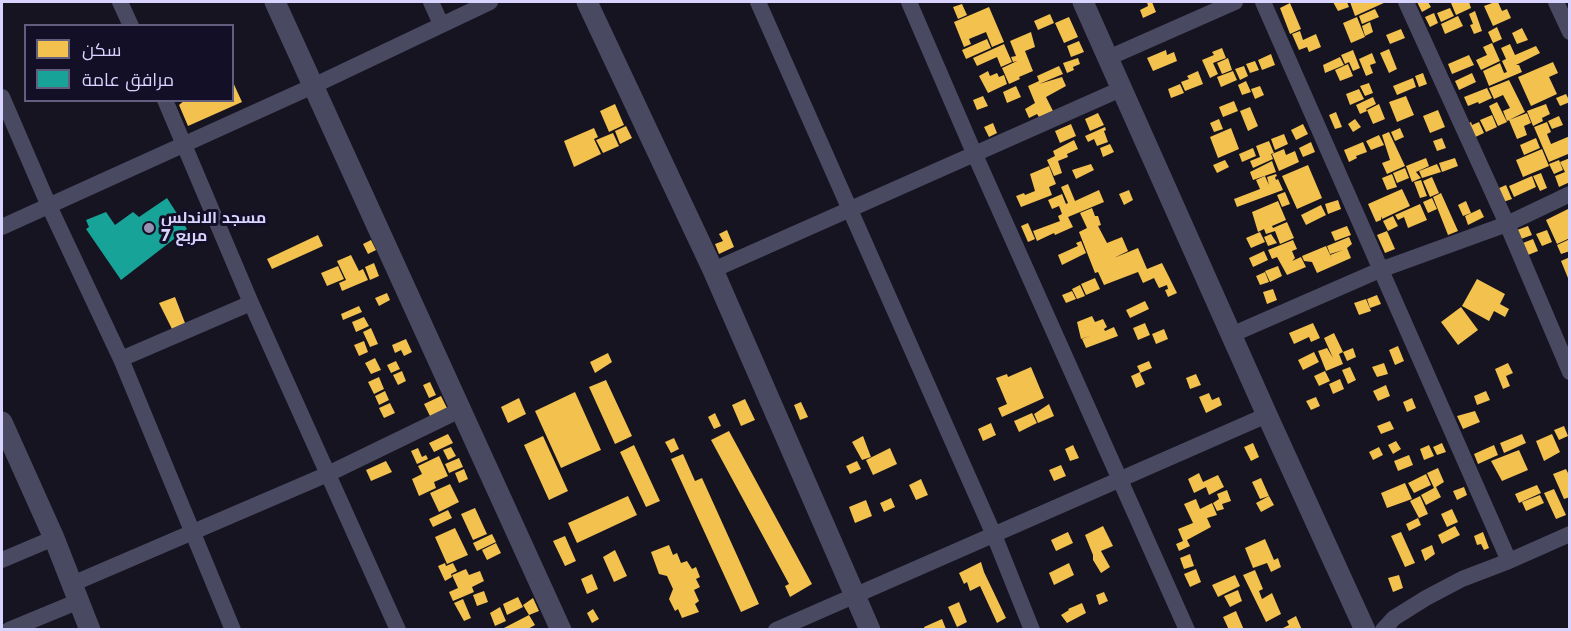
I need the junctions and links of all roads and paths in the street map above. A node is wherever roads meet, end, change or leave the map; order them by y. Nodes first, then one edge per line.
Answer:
1 (120, 2) edge
2 (275, 2) edge
3 (431, 2) edge
4 (490, 2) edge
5 (587, 2) edge
6 (758, 2) edge
7 (909, 2) edge
8 (1083, 2) edge
9 (1235, 2) edge
10 (1263, 2) edge
11 (1406, 2) edge
12 (1556, 2) edge
13 (130, 24) edge
14 (441, 24) junction
15 (1569, 32) edge
16 (1108, 58) junction
17 (314, 86) junction
18 (1121, 89) junction
19 (2, 97) edge
20 (166, 102) edge
21 (185, 145) junction
22 (975, 155) junction
23 (1569, 194) edge
24 (49, 206) junction
25 (850, 211) junction
26 (1507, 225) junction
27 (2, 227) edge
28 (713, 270) junction
29 (1380, 270) junction
30 (252, 303) junction
31 (1231, 335) junction
32 (121, 359) junction
33 (1569, 372) edge
34 (460, 410) junction
35 (1267, 415) junction
36 (2, 422) edge
37 (328, 474) junction
38 (1121, 480) junction
39 (191, 531) junction
40 (1569, 534) edge
41 (994, 535) junction
42 (54, 538) junction
43 (2, 560) edge
44 (1509, 561) junction
45 (75, 593) junction
46 (855, 596) junction
47 (9, 630) edge
48 (90, 630) edge
49 (233, 630) edge
50 (398, 630) edge
51 (561, 630) edge
52 (776, 630) edge
53 (870, 630) edge
54 (1032, 630) edge
55 (1187, 630) edge
56 (1365, 630) edge
57 (1383, 630) edge

1 - 13 street
2 - 17 street
3 - 14 street
4 - 14 street
5 - 28 street
6 - 25 street
7 - 22 street
8 - 16 street
9 - 16 street
10 - 29 street
11 - 26 street
12 - 15 street
14 - 17 street
16 - 18 street
17 - 21 street
17 - 34 street
18 - 22 street
18 - 31 street
19 - 24 street
20 - 21 street
21 - 24 street
21 - 30 street
22 - 25 street
22 - 38 street
23 - 26 street
24 - 27 street
24 - 32 street
25 - 28 street
25 - 41 street
26 - 29 street
26 - 33 street
28 - 46 street
29 - 31 street
29 - 44 street
30 - 32 street
30 - 37 street
31 - 35 street
32 - 39 street
34 - 37 street
34 - 51 street
35 - 38 street
35 - 56 street
36 - 42 street
37 - 39 street
37 - 50 street
38 - 41 street
38 - 55 street
39 - 45 street
39 - 49 street
40 - 44 street
41 - 46 street
41 - 54 street
42 - 43 street
42 - 45 street
44 - 57 street
45 - 47 street
45 - 48 street
46 - 52 street
46 - 53 street

